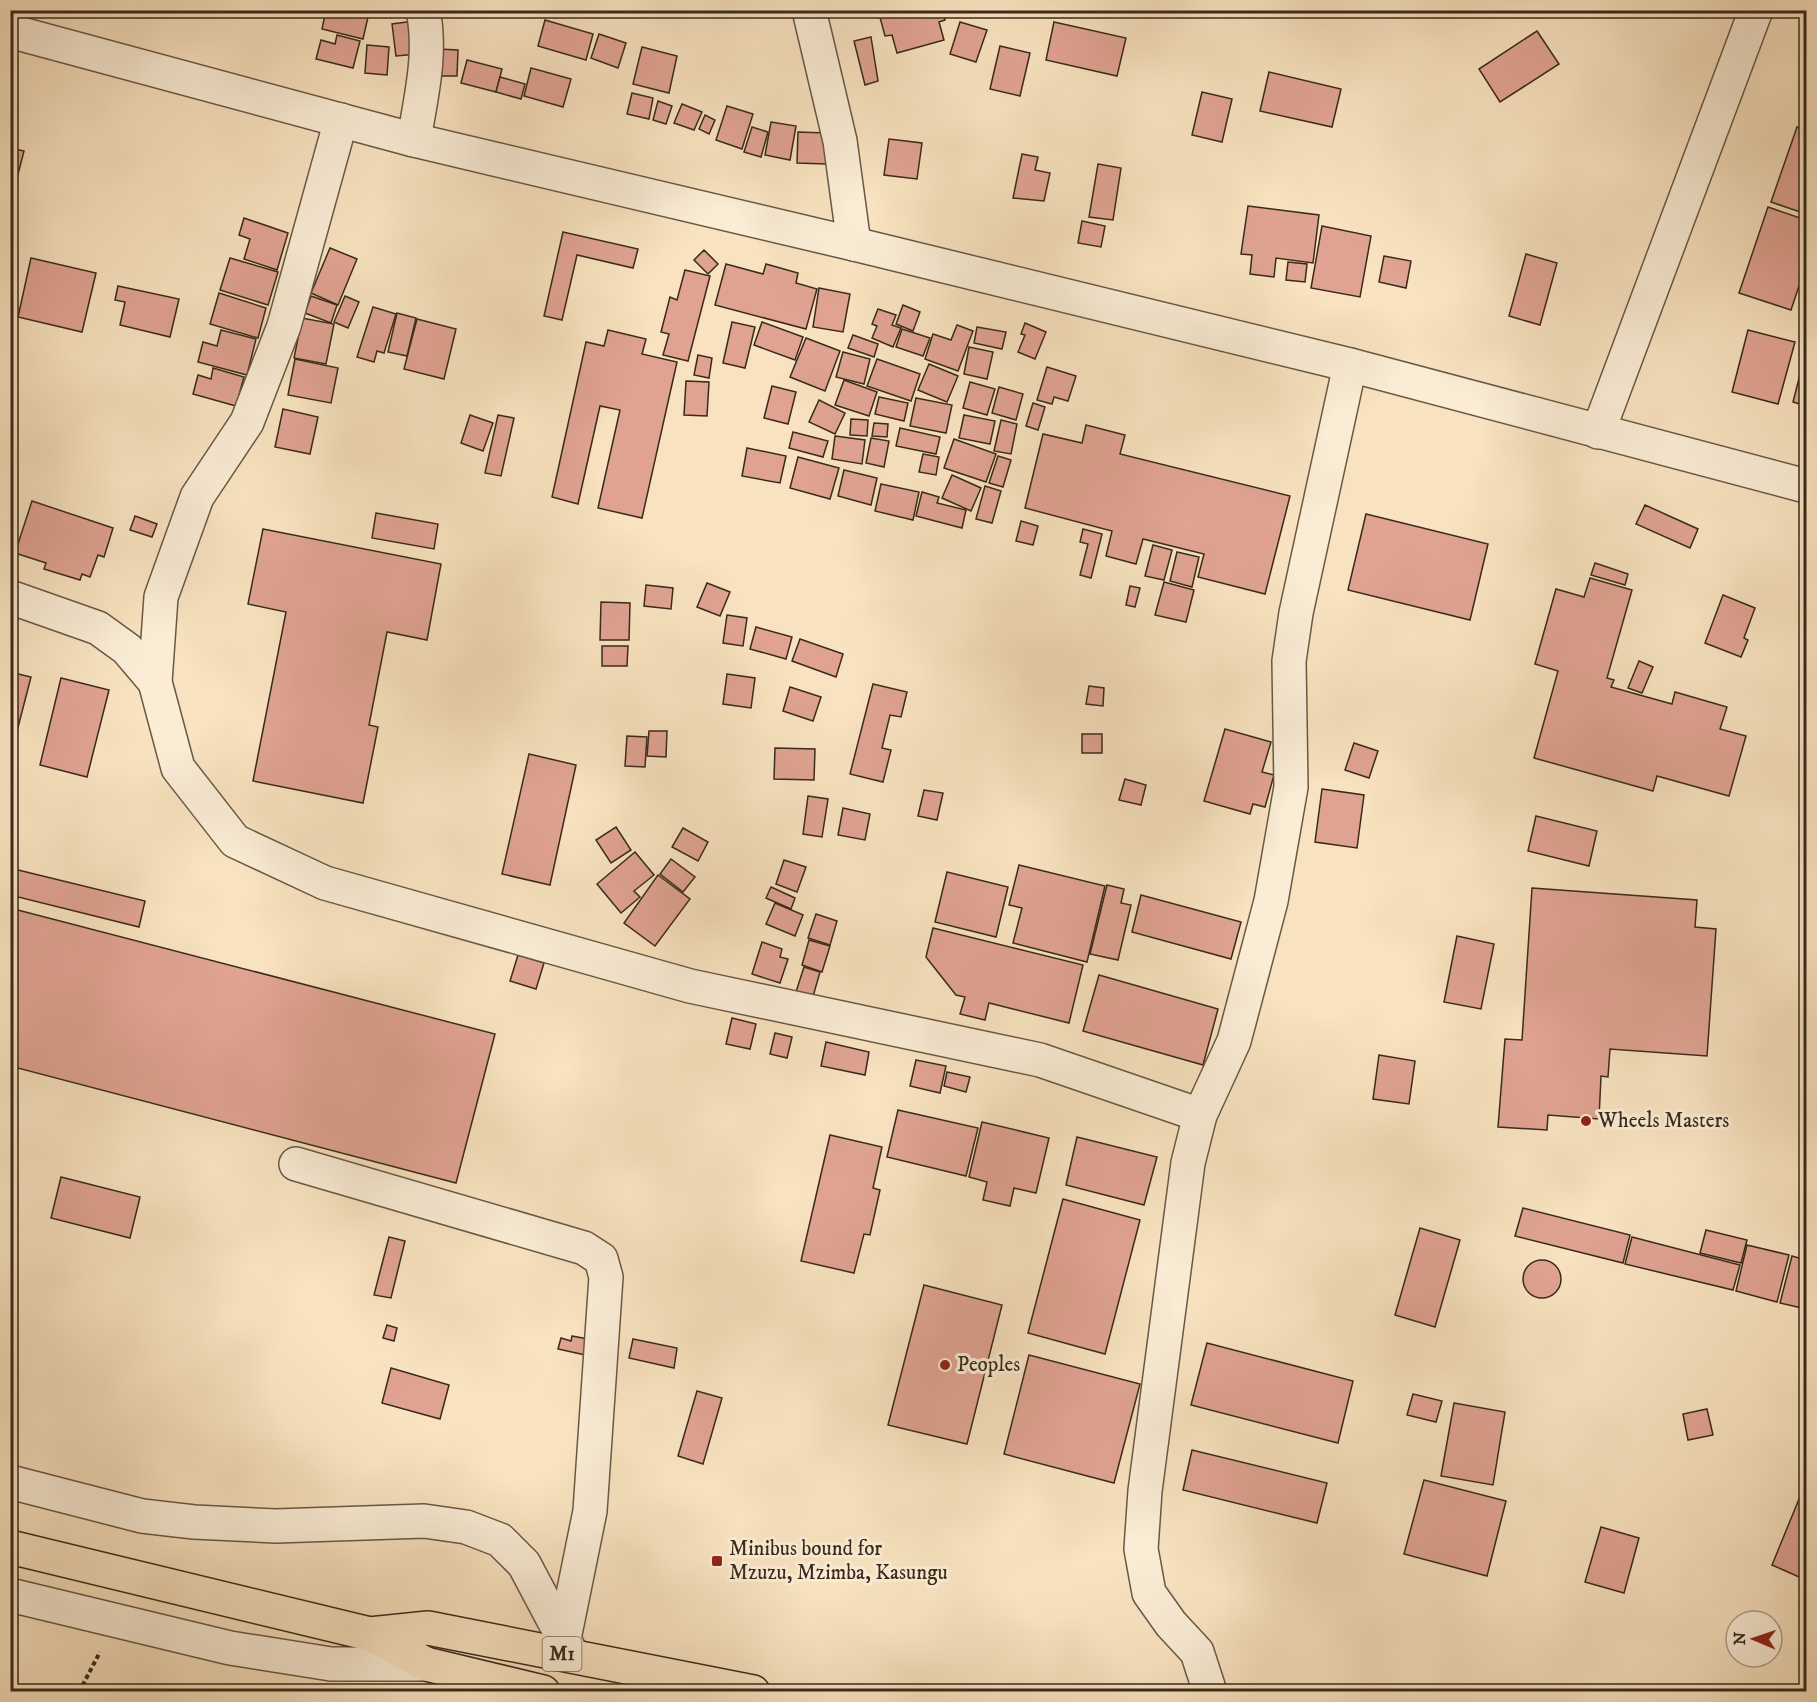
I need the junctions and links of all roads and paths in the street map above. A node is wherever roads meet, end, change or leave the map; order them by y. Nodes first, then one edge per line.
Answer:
1 (423, 10) edge
2 (810, 10) edge
3 (1756, 10) edge
4 (10, 31) edge
5 (341, 120) junction
6 (414, 140) junction
7 (854, 244) junction
8 (1350, 365) junction
9 (1598, 432) junction
10 (1806, 486) edge
11 (10, 597) edge
12 (155, 682) junction
13 (1200, 1115) junction
14 (296, 1164) dead end
15 (10, 1482) edge
16 (10, 1547) edge
17 (10, 1595) edge
18 (116, 1621) junction
19 (370, 1634) junction
20 (568, 1647) junction
21 (426, 1664) junction
22 (79, 1692) edge
23 (543, 1692) edge
24 (753, 1692) edge
25 (1210, 1692) edge

1 - 6 street
2 - 7 street
3 - 9 street
4 - 5 street
5 - 6 street
5 - 12 street
6 - 7 street
7 - 8 street
8 - 9 street
8 - 13 street
9 - 10 street
11 - 12 street
12 - 13 street
13 - 25 street
14 - 20 street
15 - 20 street
16 - 19 highway, M1
17 - 18 street
18 - 21 street
18 - 22 path
19 - 20 highway, M1
19 - 21 highway, M1
20 - 24 highway, M1
21 - 23 highway, M1

